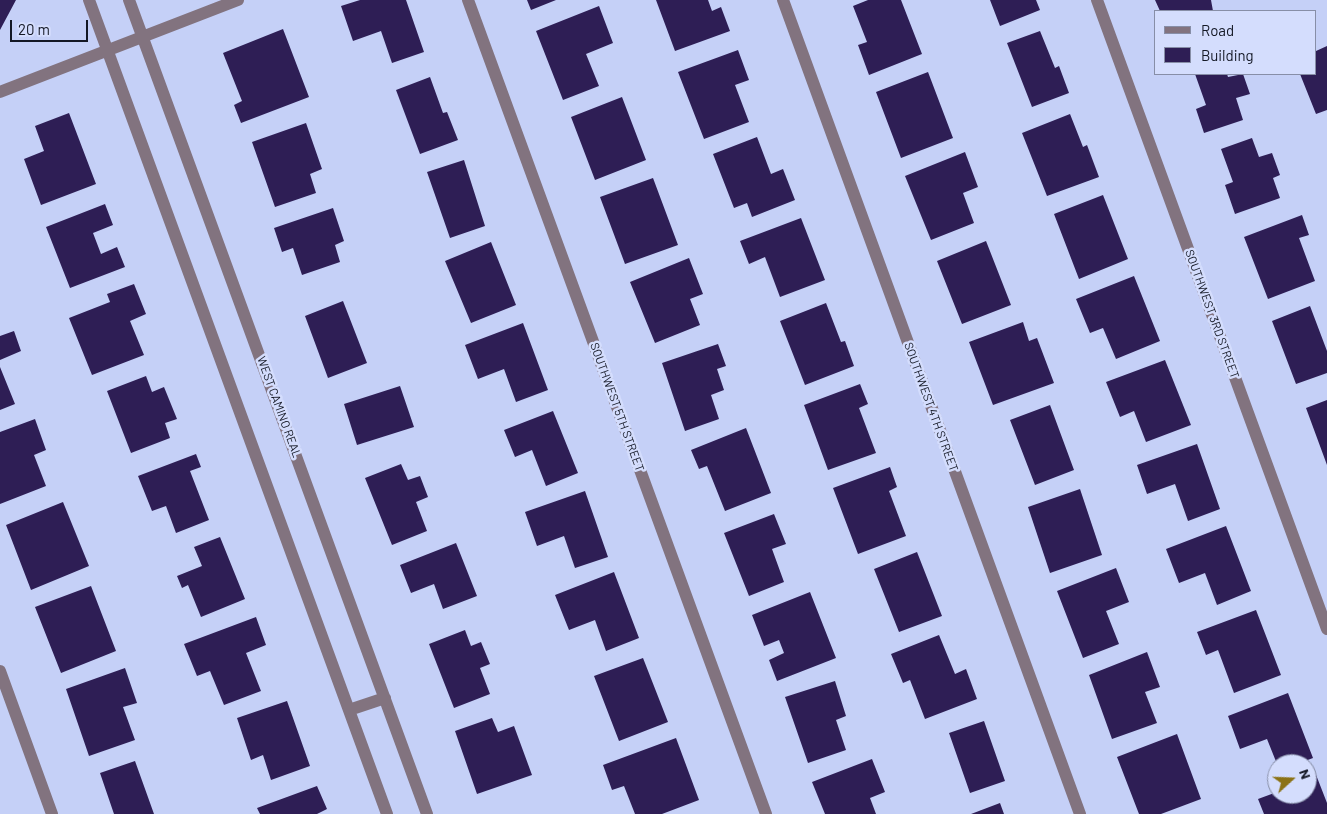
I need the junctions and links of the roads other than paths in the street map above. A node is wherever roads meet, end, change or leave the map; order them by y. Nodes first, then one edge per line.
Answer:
1 (89, 0) edge
2 (129, 0) edge
3 (238, 0) edge
4 (468, 0) edge
5 (783, 0) edge
6 (1097, 0) edge
7 (143, 36) junction
8 (107, 50) junction
9 (0, 92) edge
10 (1327, 629) edge
11 (0, 671) edge
12 (385, 698) junction
13 (349, 710) junction
14 (52, 814) edge
15 (387, 814) edge
16 (427, 814) edge
17 (766, 814) edge
18 (1080, 814) edge

1 - 8 street
2 - 7 street, WEST CAMINO REAL
3 - 7 street
4 - 17 street, SOUTHWEST 5TH STREET
5 - 18 street, SOUTHWEST 4TH STREET
6 - 10 street, SOUTHWEST 3RD STREET
7 - 8 street
7 - 12 street, WEST CAMINO REAL
8 - 9 street
8 - 13 street
11 - 14 street
12 - 13 street
12 - 16 street, WEST CAMINO REAL
13 - 15 street

